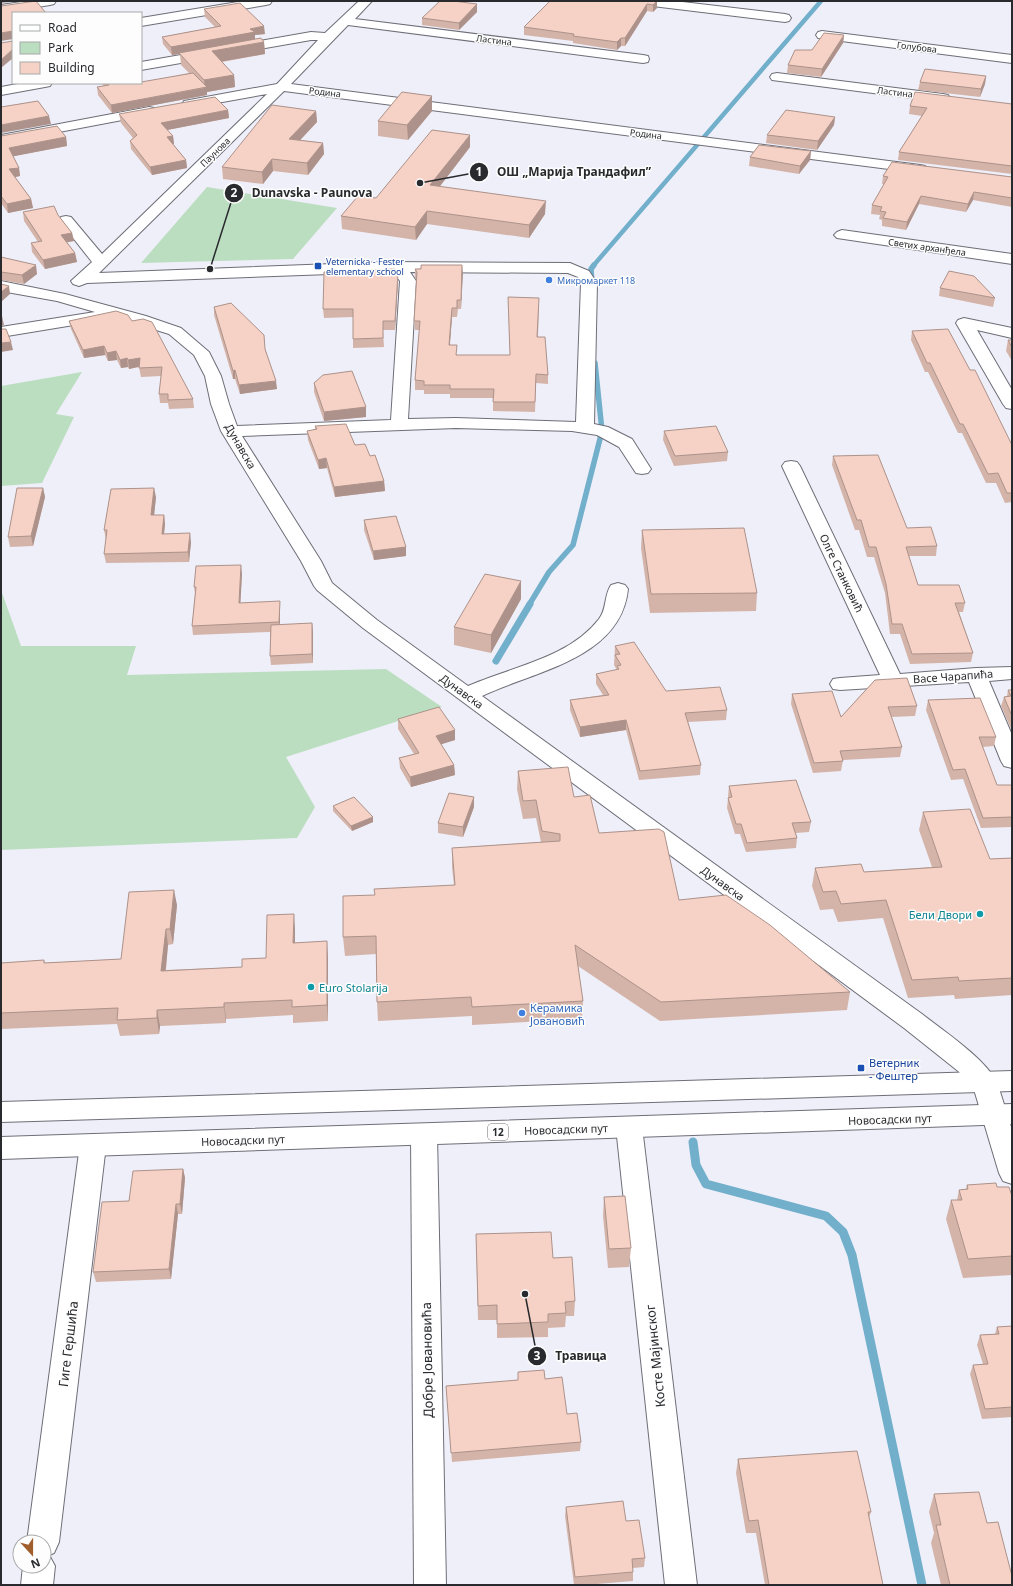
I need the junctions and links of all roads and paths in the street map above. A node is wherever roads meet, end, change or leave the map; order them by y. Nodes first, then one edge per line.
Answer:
1 (50, 1) edge
2 (266, 1) edge
3 (366, 1) edge
4 (644, 1) edge
5 (1, 9) edge
6 (785, 18) dead end
7 (344, 21) junction
8 (142, 22) edge
9 (822, 35) edge
10 (328, 37) junction
11 (643, 59) dead end
12 (1012, 59) edge
13 (142, 66) edge
14 (777, 77) dead end
15 (40, 84) edge
16 (281, 87) junction
17 (1, 91) edge
18 (957, 100) edge
19 (180, 106) edge
20 (164, 108) edge
21 (1, 139) edge
22 (934, 170) edge
23 (66, 220) dead end
24 (842, 235) dead end
25 (1012, 259) edge
26 (101, 263) junction
27 (385, 267) junction
28 (83, 278) junction
29 (1, 286) edge
30 (59, 298) junction
31 (121, 313) junction
32 (1, 332) edge
33 (1012, 333) edge
34 (1012, 404) edge
35 (399, 424) junction
36 (585, 428) junction
37 (230, 431) junction
38 (791, 466) dead end
39 (642, 469) dead end
40 (618, 589) dead end
41 (1012, 673) edge
42 (976, 674) junction
43 (893, 680) junction
44 (840, 684) dead end
45 (466, 695) junction
46 (1012, 761) edge
47 (1012, 1081) edge
48 (984, 1082) junction
49 (1, 1112) edge
50 (1003, 1115) edge
51 (629, 1127) junction
52 (424, 1134) junction
53 (93, 1145) junction
54 (1, 1148) edge
55 (1012, 1173) edge
56 (43, 1534) edge
57 (39, 1574) edge
58 (37, 1585) edge
59 (430, 1585) edge
60 (681, 1585) edge

1 - 5 street
2 - 8 street
3 - 7 street, Паунова
4 - 6 street
7 - 10 street, Паунова
7 - 11 street, Ластина
9 - 12 street, Голубова
10 - 13 street
10 - 16 street, Паунова
14 - 18 street, Ластина
15 - 17 street
16 - 19 street, Родина
16 - 22 street, Родина
16 - 26 street, Паунова
20 - 21 street
23 - 26 street
24 - 25 street, Светих арханђела
26 - 28 street, Паунова
27 - 28 street
27 - 35 street
27 - 36 street
28 - 30 street, Паунова
29 - 30 street, Дунавска
30 - 31 street, Дунавска
31 - 32 street
31 - 37 street, Дунавска
33 - 34 street
35 - 36 street
35 - 37 street
36 - 39 street
37 - 45 street, Дунавска
38 - 43 street, Олге Станковић
40 - 45 street
41 - 42 street, Васе Чарапића
42 - 43 street, Васе Чарапића
42 - 46 street
43 - 44 street, Васе Чарапића
45 - 48 street, Дунавска
47 - 48 street
48 - 49 street
48 - 50 street
50 - 51 street, Новосадски пут / 12
50 - 55 street
51 - 52 street, Новосадски пут / 12
51 - 60 street, Косте Мајинског
52 - 53 street, Новосадски пут / 12
52 - 59 street, Добре Јовановића
53 - 54 street, Новосадски пут / 12
53 - 56 street, Гиге Гершића
57 - 58 street

